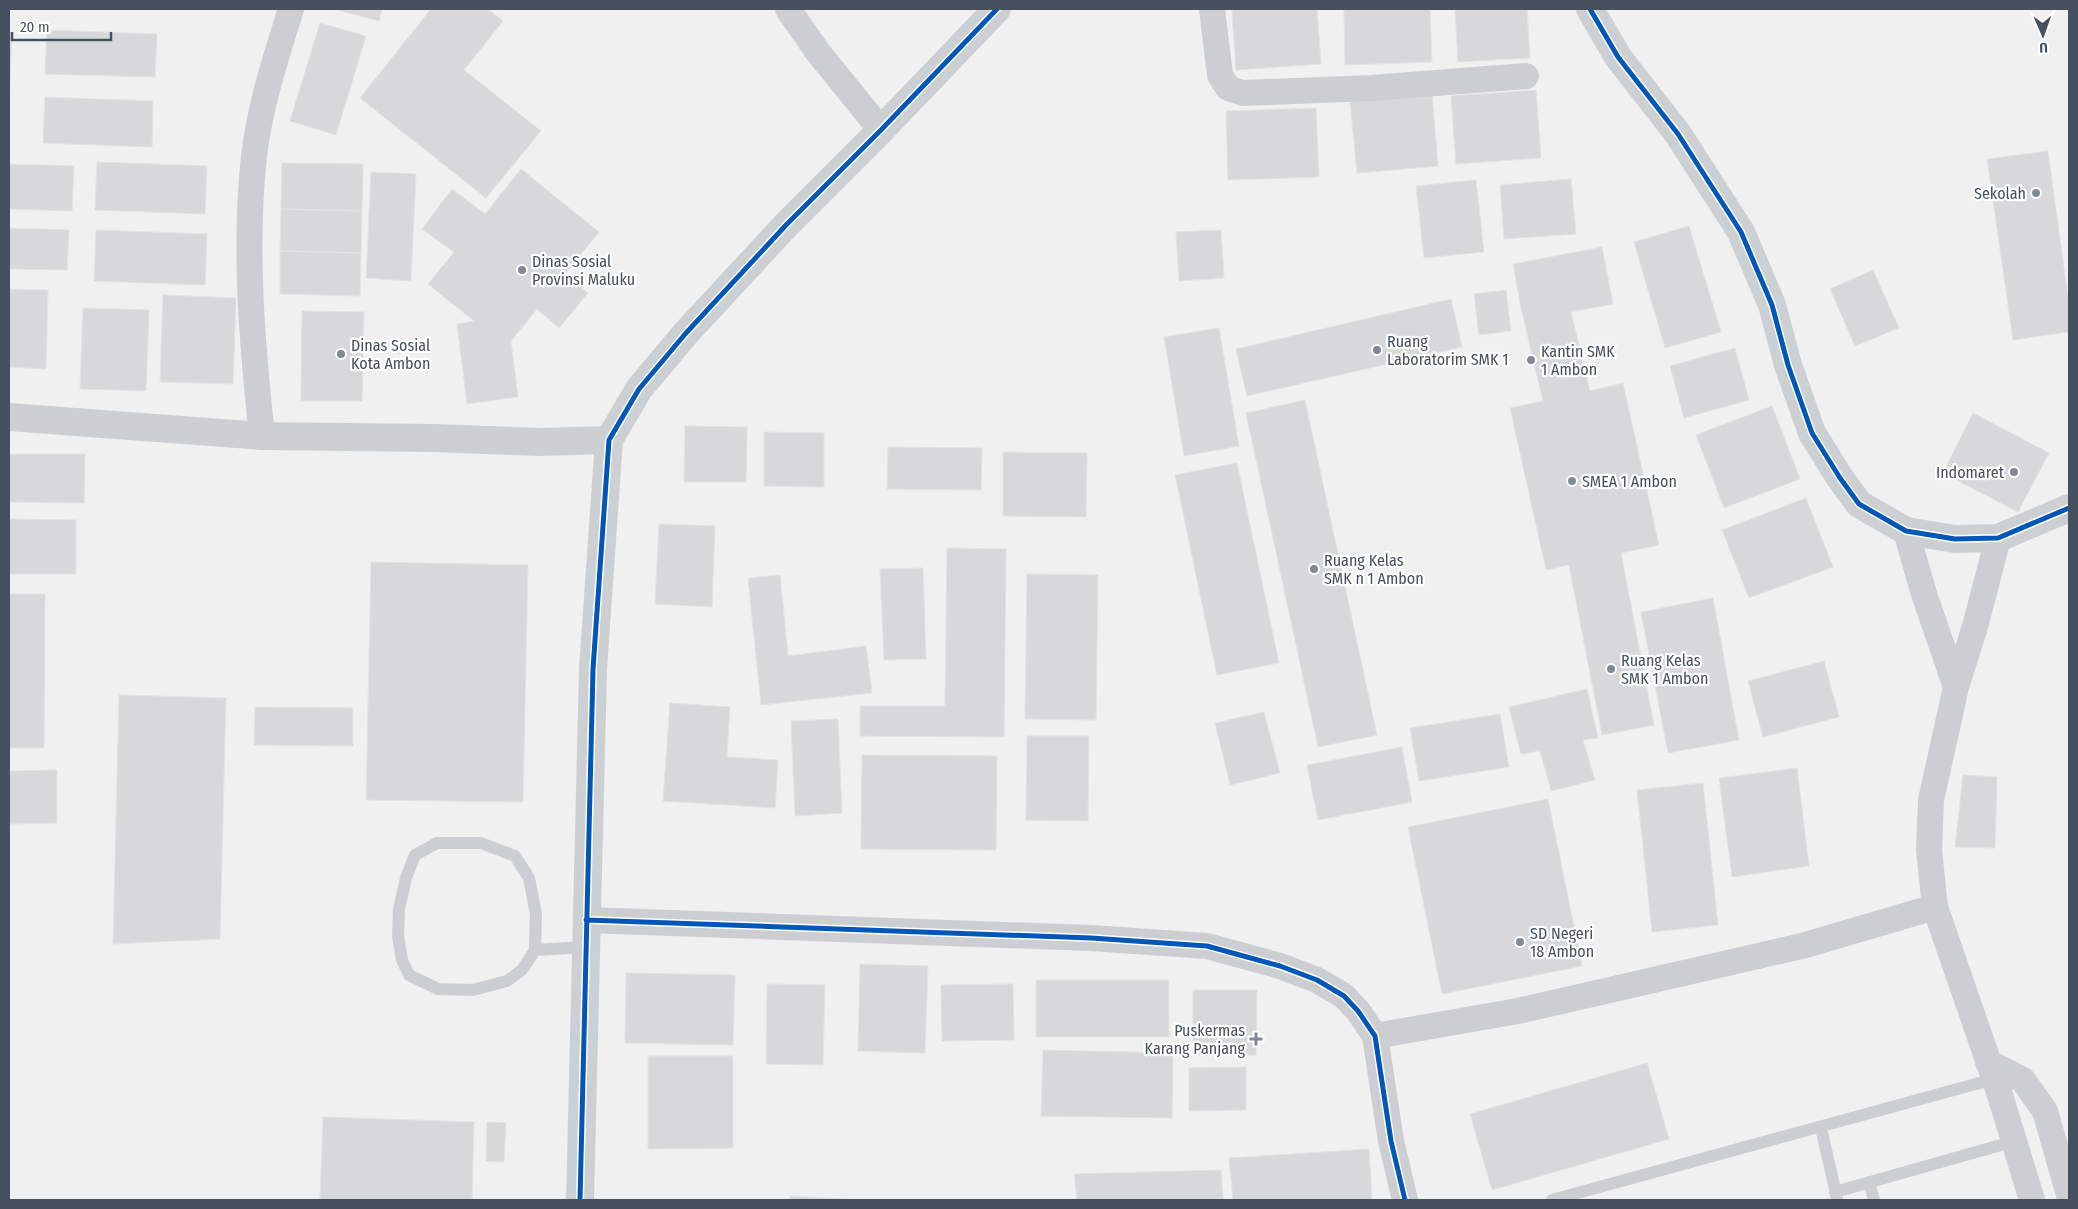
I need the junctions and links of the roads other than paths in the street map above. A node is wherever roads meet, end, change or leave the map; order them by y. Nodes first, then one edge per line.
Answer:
1 (291, 9) edge
2 (788, 9) edge
3 (998, 9) edge
4 (1212, 9) edge
5 (1590, 9) edge
6 (1526, 76) dead end
7 (882, 130) junction
8 (9, 417) edge
9 (262, 436) junction
10 (609, 440) junction
11 (2069, 508) edge
12 (1906, 531) junction
13 (1998, 538) junction
14 (1956, 687) junction
15 (1935, 907) junction
16 (586, 920) junction
17 (585, 947) junction
18 (535, 950) junction
19 (1375, 1036) junction
20 (1991, 1070) junction
21 (1820, 1128) junction
22 (2015, 1141) junction
23 (1869, 1182) junction
24 (2069, 1195) edge
25 (1837, 1196) edge
26 (580, 1200) edge
27 (1405, 1200) edge
28 (1552, 1200) edge
29 (1874, 1200) edge
30 (2032, 1200) edge

1 - 9 street
2 - 7 street
3 - 7 street
4 - 6 street
5 - 12 street
7 - 10 street
8 - 9 street
9 - 10 street
10 - 16 street
11 - 13 street
12 - 13 street
12 - 14 street
13 - 14 street
14 - 15 street
15 - 19 street
15 - 20 street
16 - 17 street
16 - 19 street
17 - 18 lane
17 - 26 street
18 - 18 lane
19 - 27 street
20 - 21 lane
20 - 22 street
20 - 24 street
21 - 25 lane
21 - 28 lane
22 - 23 lane
22 - 30 street
23 - 25 lane
23 - 29 lane

